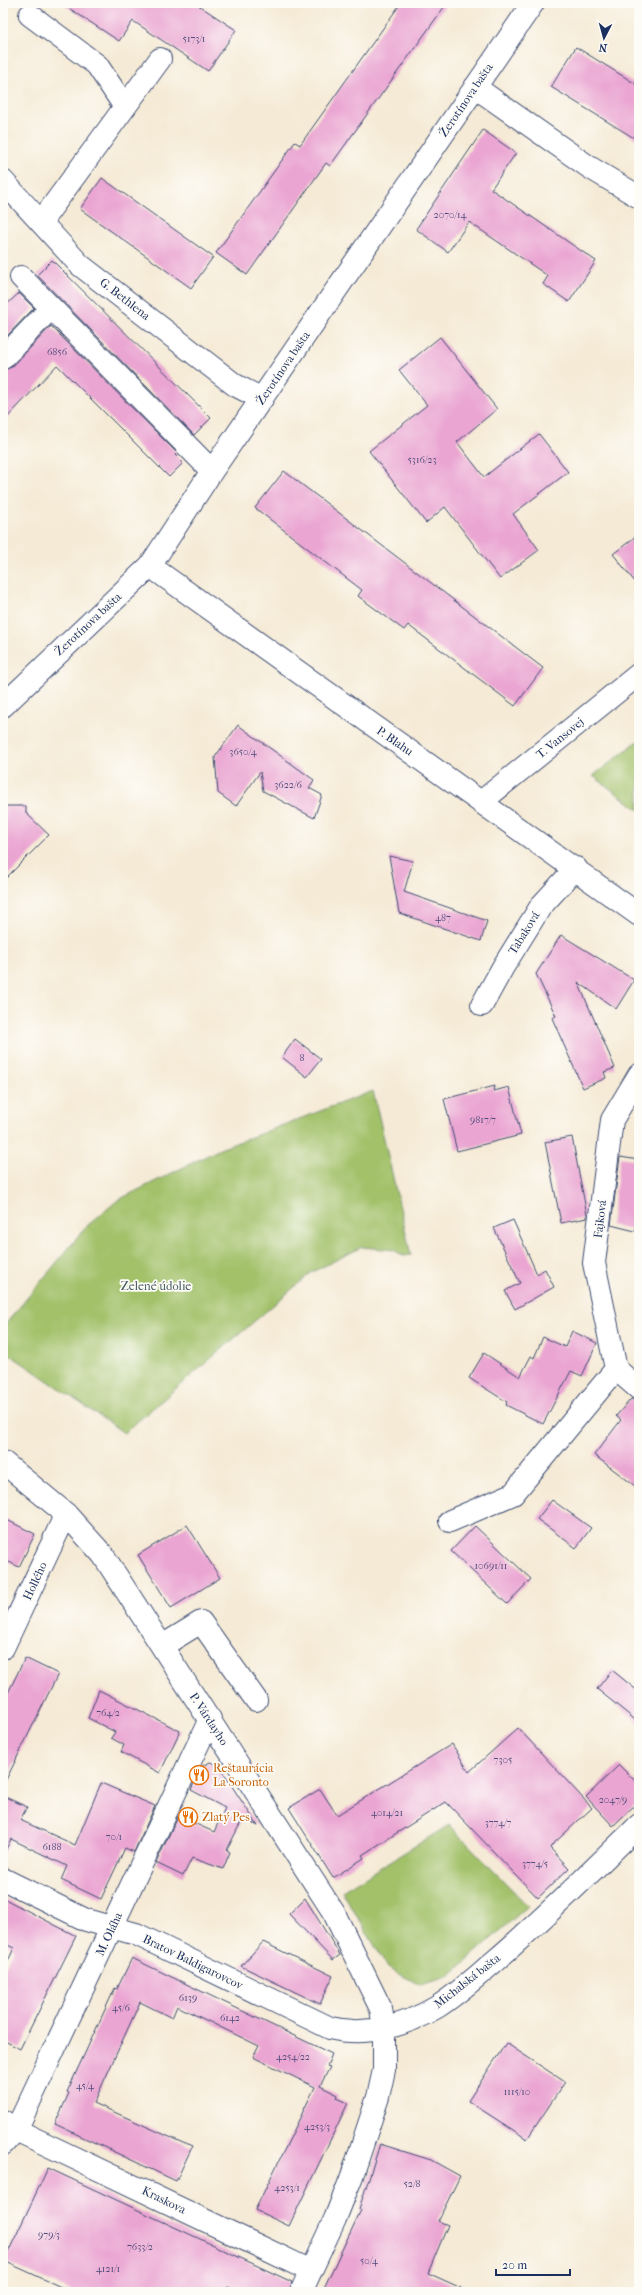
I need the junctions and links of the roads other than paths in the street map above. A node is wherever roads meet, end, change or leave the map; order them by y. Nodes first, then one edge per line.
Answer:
1 (533, 3) edge
2 (30, 15) dead end
3 (160, 59) dead end
4 (475, 87) junction
5 (125, 107) junction
6 (3, 181) edge
7 (639, 197) edge
8 (41, 222) junction
9 (21, 277) dead end
10 (51, 308) junction
11 (3, 358) edge
12 (262, 399) junction
13 (212, 471) junction
14 (150, 566) junction
15 (639, 674) edge
16 (3, 706) edge
17 (481, 802) junction
18 (576, 868) junction
19 (639, 915) edge
20 (482, 1005) dead end
21 (639, 1075) edge
22 (616, 1369) junction
23 (639, 1389) edge
24 (3, 1462) edge
25 (66, 1514) junction
26 (450, 1521) dead end
27 (162, 1646) junction
28 (3, 1648) edge
29 (256, 1700) dead end
30 (210, 1719) junction
31 (639, 1825) edge
32 (3, 1879) edge
33 (112, 1926) junction
34 (384, 2028) junction
35 (7, 2131) edge
36 (311, 2271) junction
37 (301, 2292) edge

1 - 4 street, Žerotínova bašta
2 - 5 street
3 - 5 street
4 - 7 street
4 - 12 street, Žerotínova bašta
5 - 8 street
6 - 8 street, G. Bethlena
8 - 12 street, G. Bethlena
9 - 10 street
10 - 11 street
10 - 13 street
12 - 13 street, Žerotínova bašta
13 - 14 street, Žerotínova bašta
14 - 16 street, Žerotínova bašta
14 - 17 street, P. Blahu
15 - 17 street, T. Vansovej
17 - 18 street, P. Blahu
18 - 19 street, P. Blahu
18 - 20 street, Tabaková
21 - 22 street, Fajková
22 - 23 street
22 - 26 street
24 - 25 street, P. Várdayho
25 - 27 street, P. Várdayho
25 - 28 street, Hollého
27 - 29 street
27 - 30 street, P. Várdayho
30 - 33 street, M. Oláha
30 - 34 street, P. Várdayho
31 - 34 street, Michalská bašta
32 - 33 street, Bratov Baldigarovcov
33 - 34 street, Bratov Baldigarovcov
33 - 35 street, M. Oláha
34 - 36 street
35 - 36 street, Kraskova
36 - 37 street

